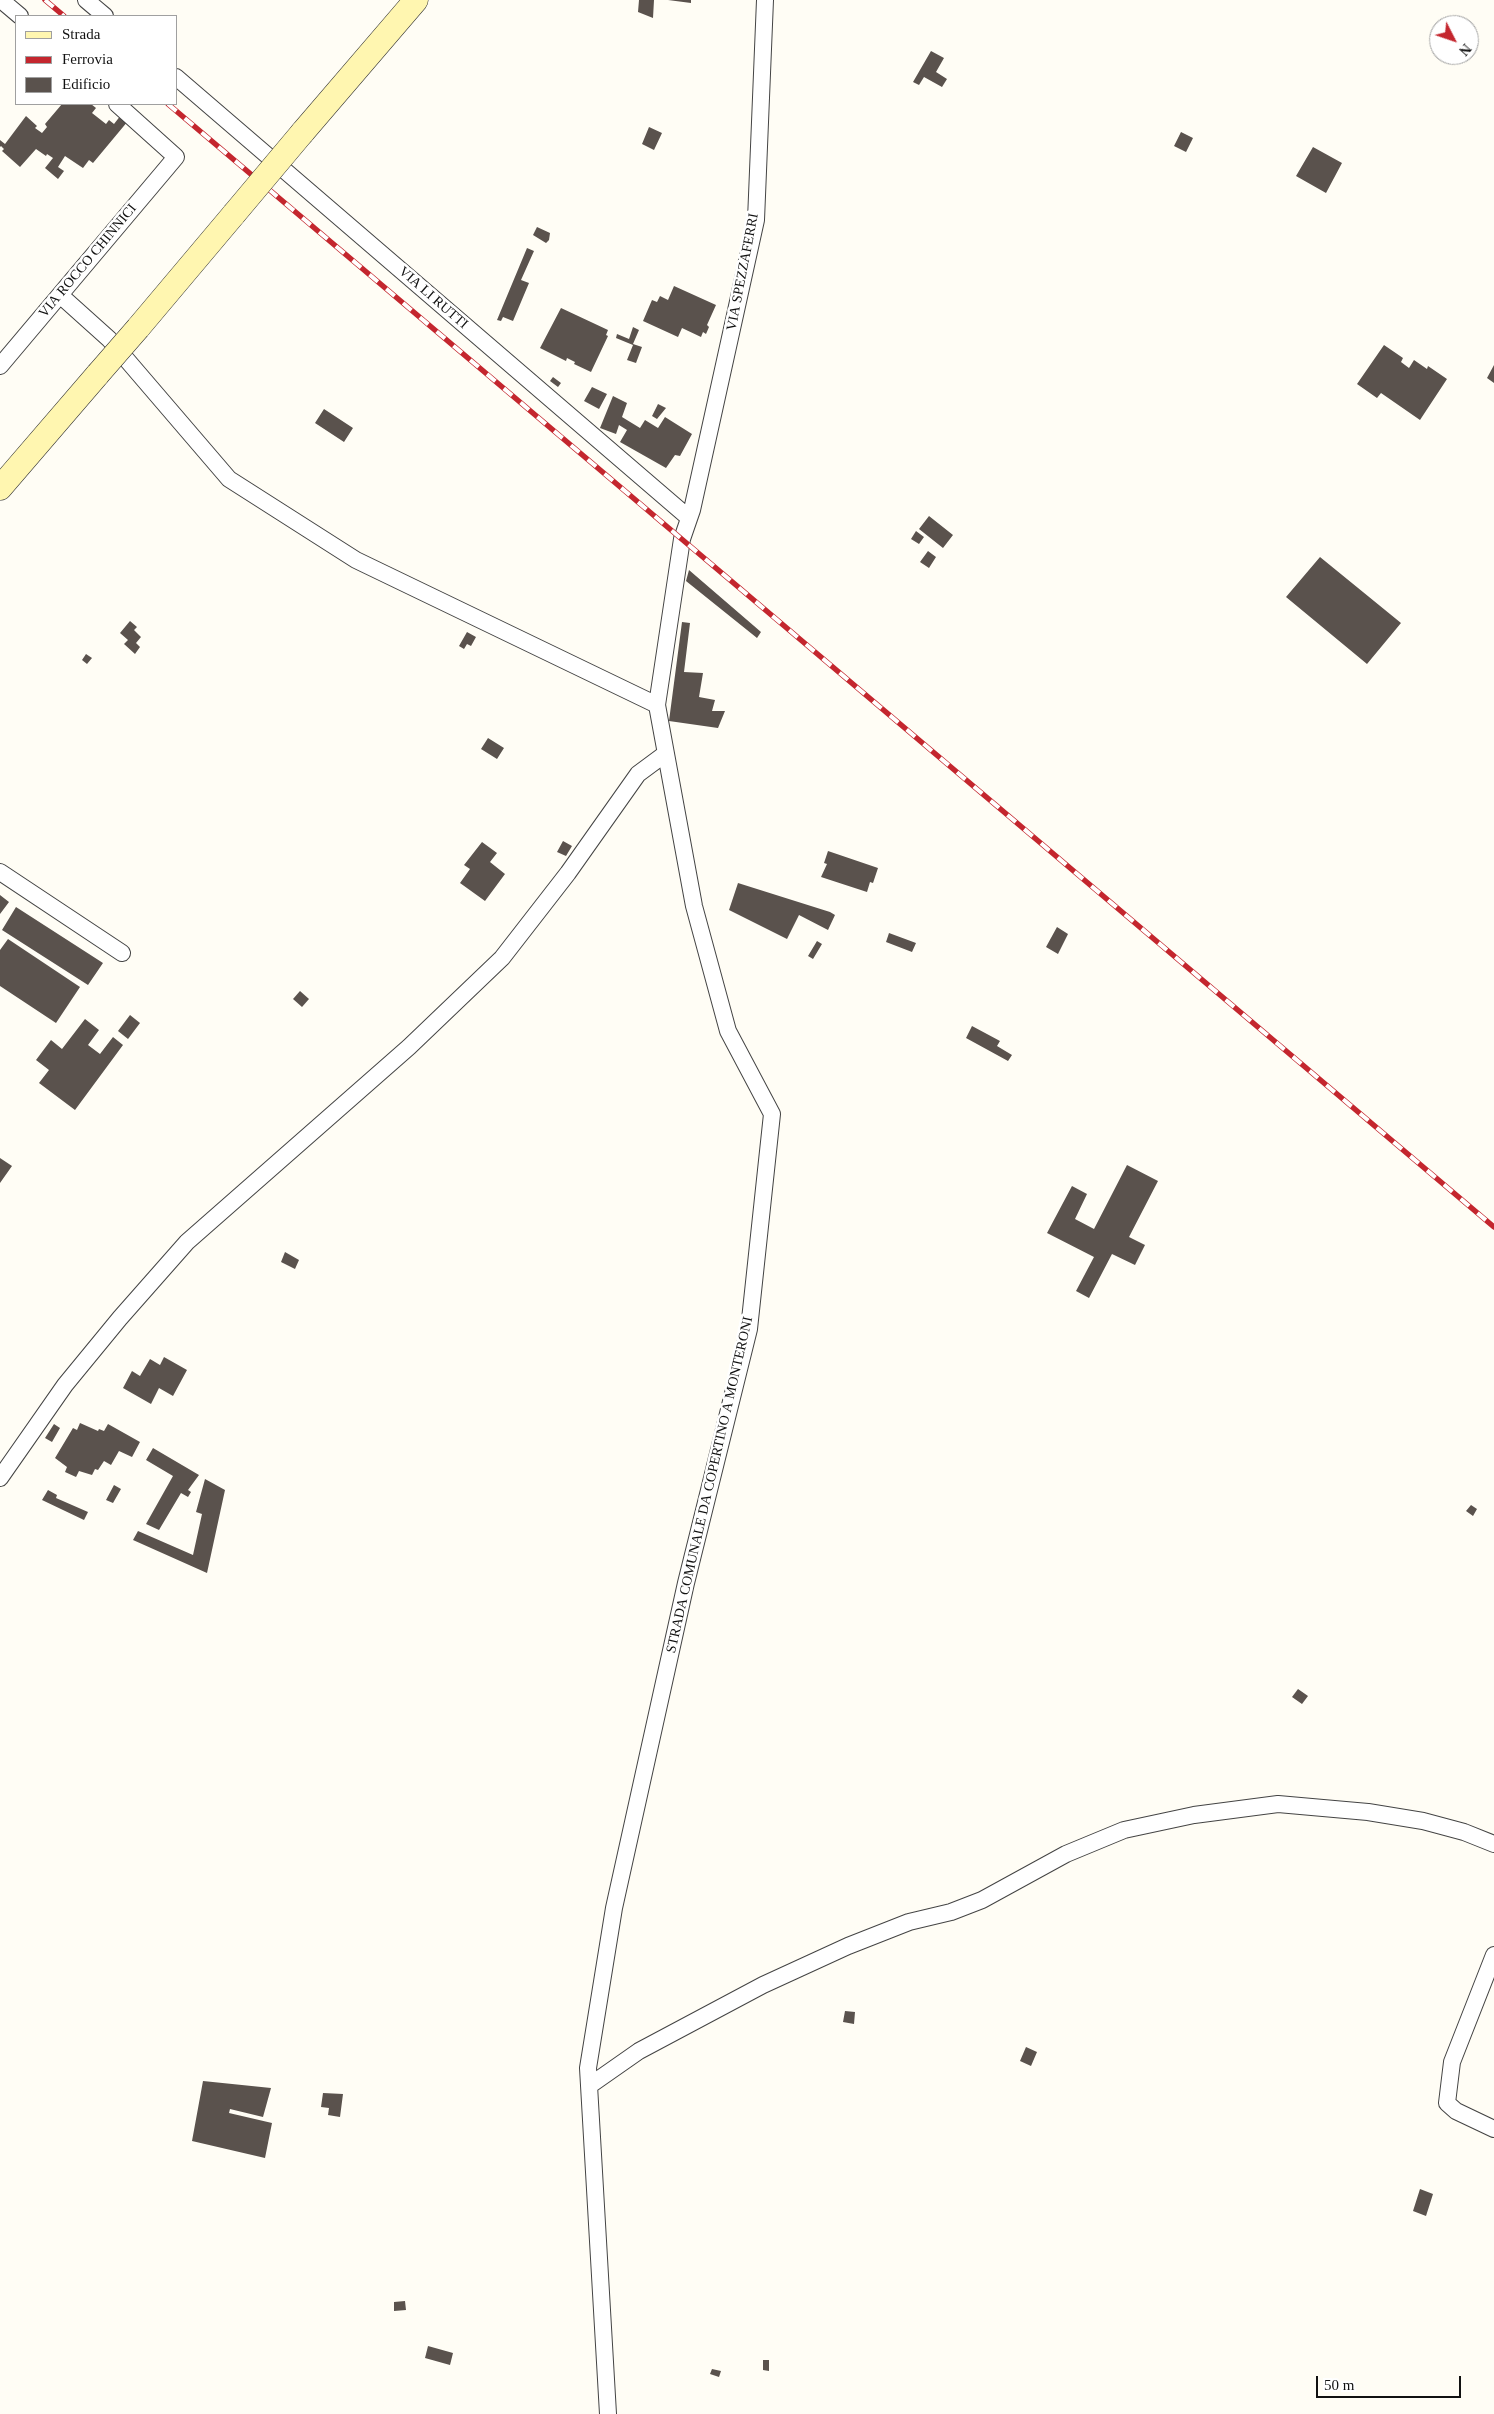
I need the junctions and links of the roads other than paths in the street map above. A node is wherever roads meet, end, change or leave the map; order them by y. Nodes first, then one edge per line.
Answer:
1 (86, 0) edge
2 (416, 0) edge
3 (764, 0) edge
4 (104, 15) edge
5 (178, 79) edge
6 (118, 105) edge
7 (60, 295) junction
8 (0, 366) edge
9 (0, 488) edge
10 (689, 518) junction
11 (682, 539) joint
12 (656, 705) junction
13 (665, 754) junction
14 (0, 872) edge
15 (122, 953) dead end
16 (0, 1478) edge
17 (1494, 1844) edge
18 (1494, 1955) edge
19 (589, 2086) junction
20 (1494, 2129) edge
21 (608, 2414) edge

1 - 4 street
2 - 9 main road, bridge
3 - 10 street, VIA SPEZZAFERRI
5 - 10 street, VIA LI RUTTI
6 - 7 street, VIA ROCCO CHINNICI
7 - 8 street, VIA ROCCO CHINNICI
7 - 12 street
10 - 11 street, VIA SPEZZAFERRI
11 - 12 street, STRADA COMUNALE DA COPERTINO A MONTERONI
12 - 13 street, STRADA COMUNALE DA COPERTINO A MONTERONI
13 - 16 street
13 - 19 street, STRADA COMUNALE DA COPERTINO A MONTERONI
14 - 15 street
17 - 19 street
18 - 20 street
19 - 21 street, STRADA COMUNALE DA COPERTINO A MONTERONI

